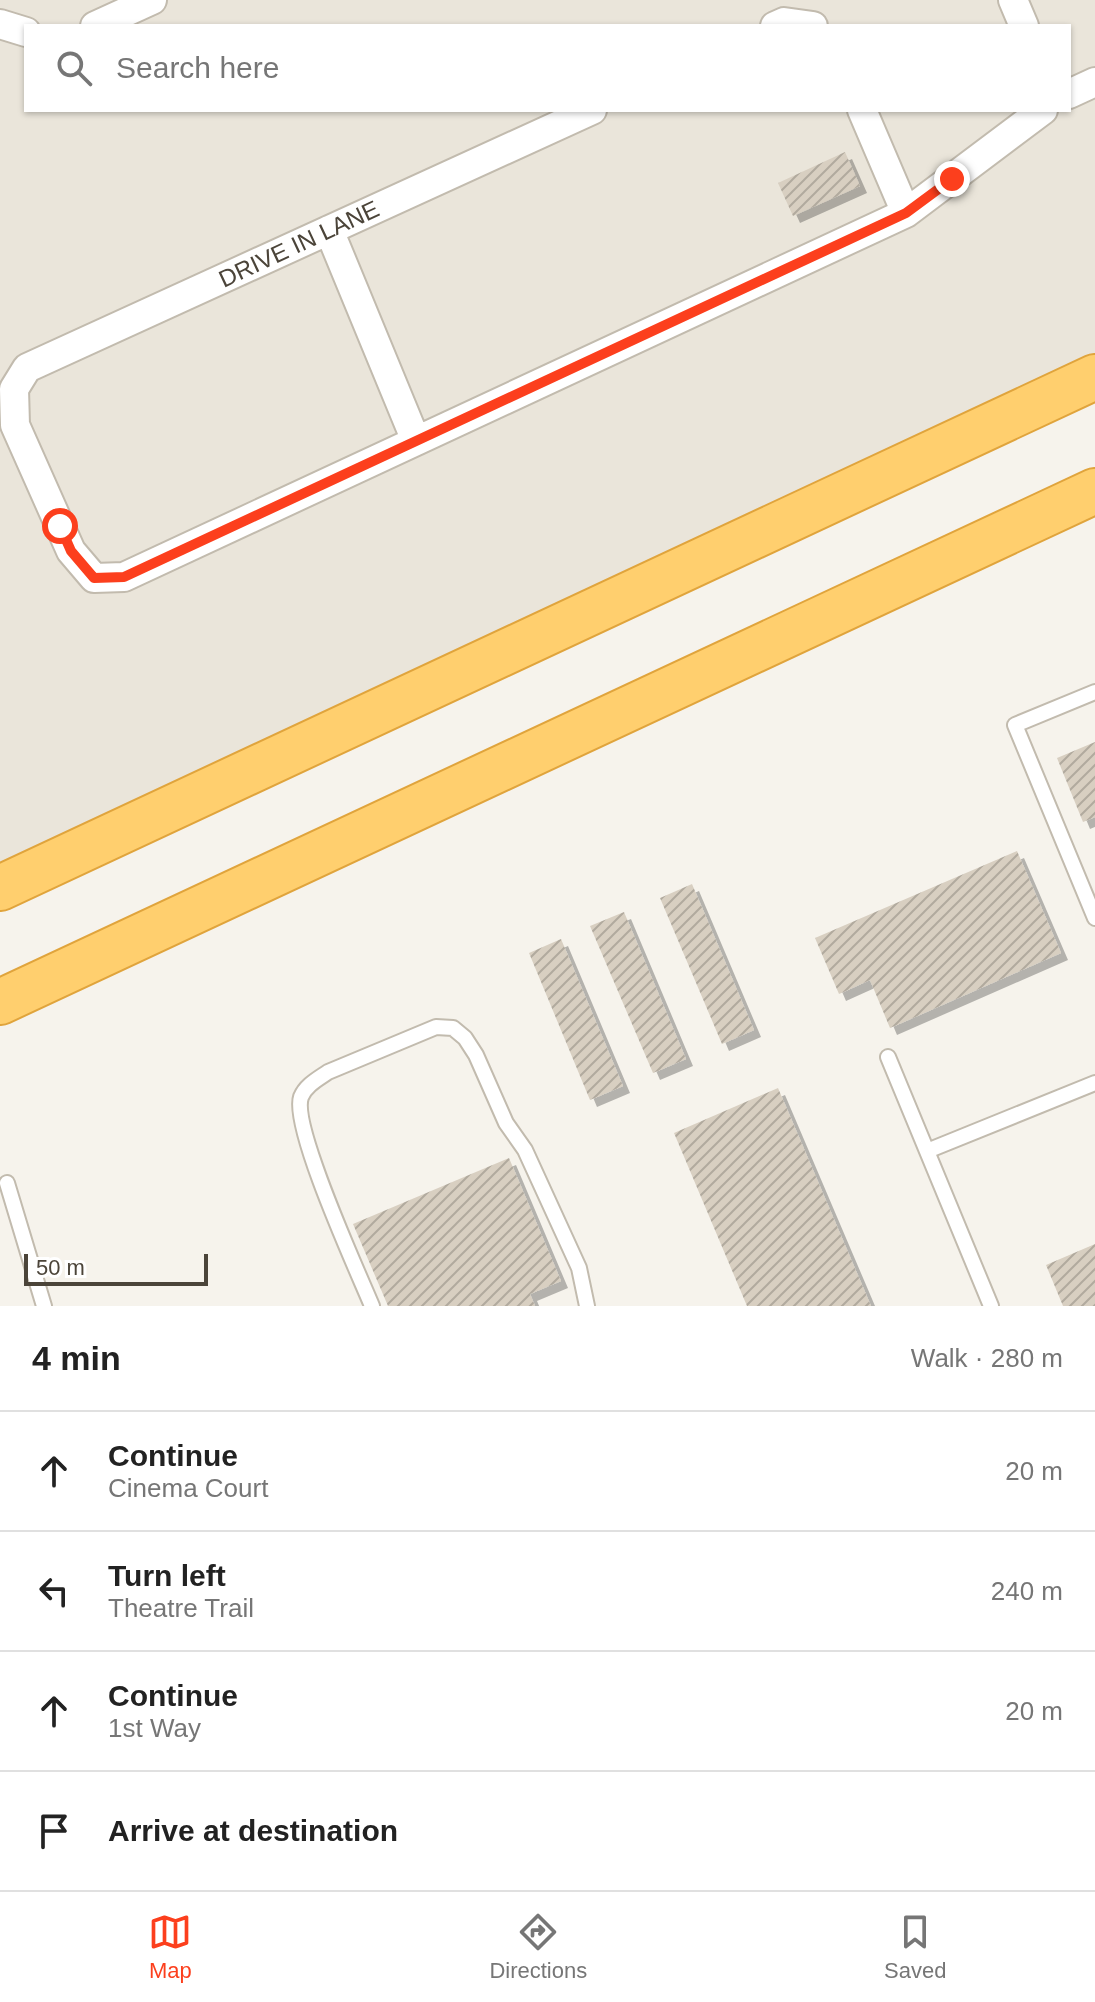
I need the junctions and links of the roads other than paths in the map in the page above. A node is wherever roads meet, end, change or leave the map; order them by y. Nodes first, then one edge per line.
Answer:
1 (152, 0) edge
2 (1013, 0) edge
3 (99, 24) edge
4 (780, 24) edge
5 (811, 24) edge
6 (1023, 24) edge
7 (1095, 82) edge
8 (1071, 93) edge
9 (588, 112) edge
10 (863, 112) edge
11 (1040, 112) edge
12 (906, 213) junction
13 (329, 230) junction
14 (1093, 377) edge
15 (416, 441) junction
16 (1095, 491) edge
17 (1095, 692) edge
18 (1089, 885) edge
19 (0, 888) edge
20 (1095, 918) edge
21 (0, 1002) edge
22 (888, 1057) dead end
23 (1095, 1083) edge
24 (927, 1151) junction
25 (7, 1183) dead end
26 (44, 1306) edge
27 (372, 1306) edge
28 (587, 1306) edge
29 (991, 1306) edge

1 - 3 street
2 - 6 street
4 - 5 street
7 - 8 street
9 - 13 street, DRIVE IN LANE
10 - 12 street
11 - 12 street
12 - 15 street
13 - 15 street
13 - 15 street, DRIVE IN LANE
14 - 19 highway
16 - 21 highway
17 - 18 lane
18 - 20 lane
22 - 24 lane
23 - 24 lane
24 - 29 lane
25 - 26 lane
27 - 28 lane

